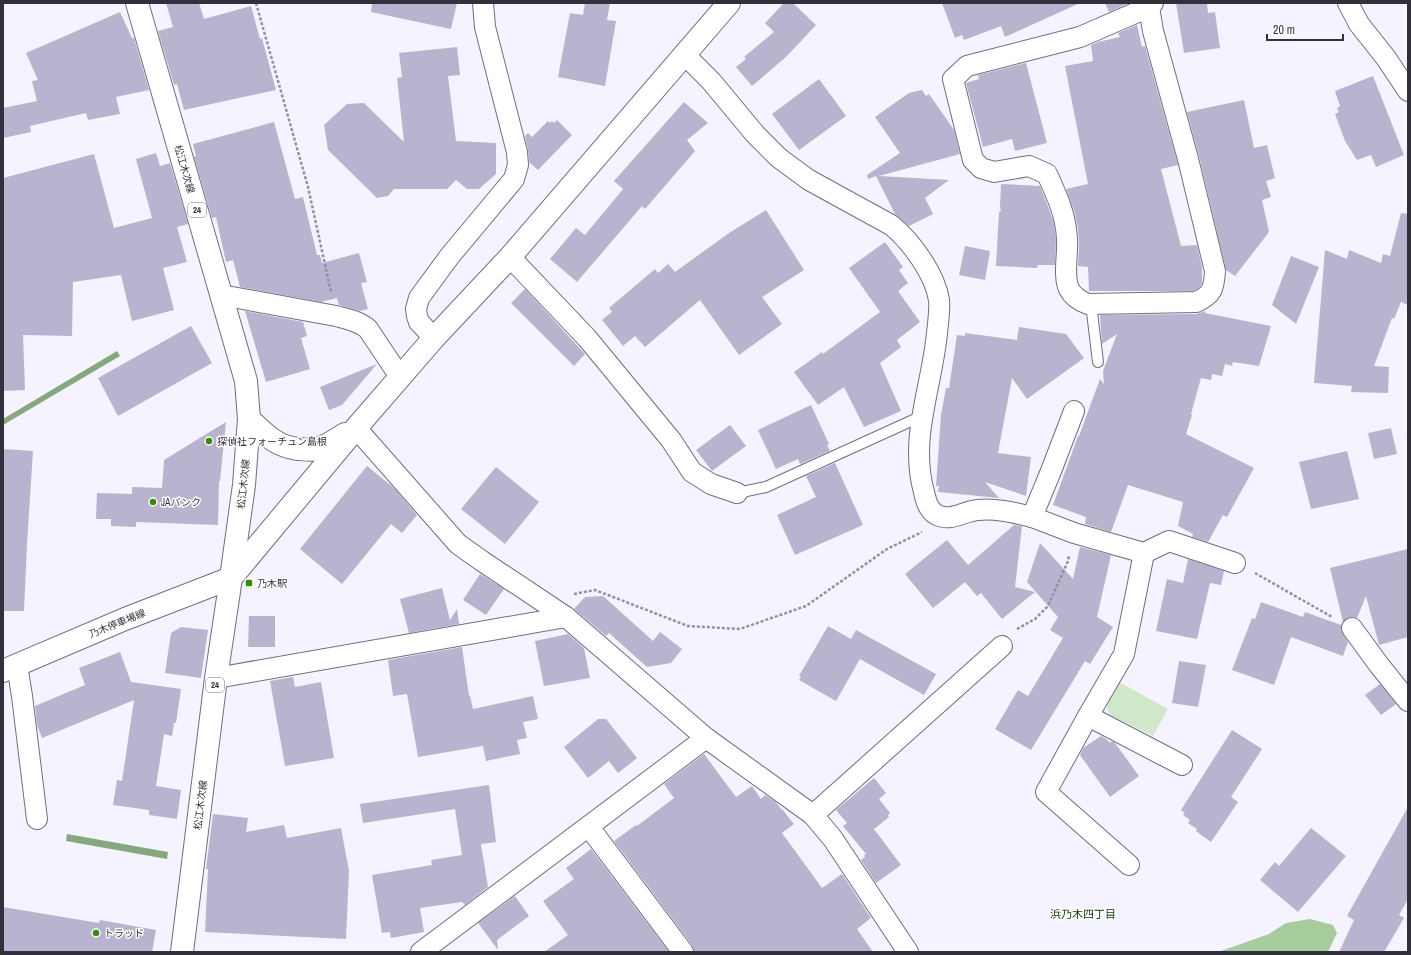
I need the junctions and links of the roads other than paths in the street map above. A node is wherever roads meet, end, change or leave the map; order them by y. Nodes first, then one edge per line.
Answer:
1 (137, 3) edge
2 (483, 3) edge
3 (729, 3) edge
4 (1348, 3) edge
5 (1151, 5) edge
6 (684, 54) junction
7 (1408, 91) edge
8 (510, 257) junction
9 (223, 299) junction
10 (1091, 304) junction
11 (434, 338) junction
12 (1098, 362) dead end
13 (400, 377) junction
14 (1074, 411) dead end
15 (922, 416) junction
16 (249, 419) junction
17 (356, 428) junction
18 (737, 493) joint
19 (1032, 517) junction
20 (1144, 553) junction
21 (1235, 563) road end
22 (232, 578) junction
23 (566, 617) junction
24 (1352, 628) road end
25 (1002, 646) road end
26 (10, 668) edge
27 (216, 678) junction
28 (1408, 701) edge
29 (1088, 716) junction
30 (706, 738) junction
31 (1182, 765) dead end
32 (813, 816) junction
33 (37, 819) dead end
34 (589, 827) junction
35 (1129, 865) dead end
36 (182, 952) edge
37 (421, 952) edge
38 (683, 952) edge
39 (908, 952) edge

1 - 9 main road, 松江木次線 / 24
2 - 11 street
3 - 6 main road
4 - 7 street
5 - 10 street
5 - 10 street
6 - 8 main road
6 - 15 street
8 - 11 main road
8 - 18 street
9 - 13 street
9 - 16 main road, 松江木次線 / 24
10 - 12 lane
11 - 13 main road
13 - 17 main road
14 - 19 street
15 - 18 lane
15 - 19 street
16 - 17 main road
16 - 22 main road, 松江木次線 / 24
17 - 22 main road
17 - 23 street
19 - 20 street
20 - 21 street
20 - 29 street
22 - 26 main road, 乃木停車場線
22 - 27 main road, 松江木次線 / 24
23 - 27 street
23 - 30 street
24 - 28 street
25 - 32 street
26 - 33 street
27 - 36 main road, 松江木次線 / 24
29 - 31 street
29 - 35 street
30 - 32 street
30 - 34 street
32 - 39 street
34 - 37 street
34 - 38 street

